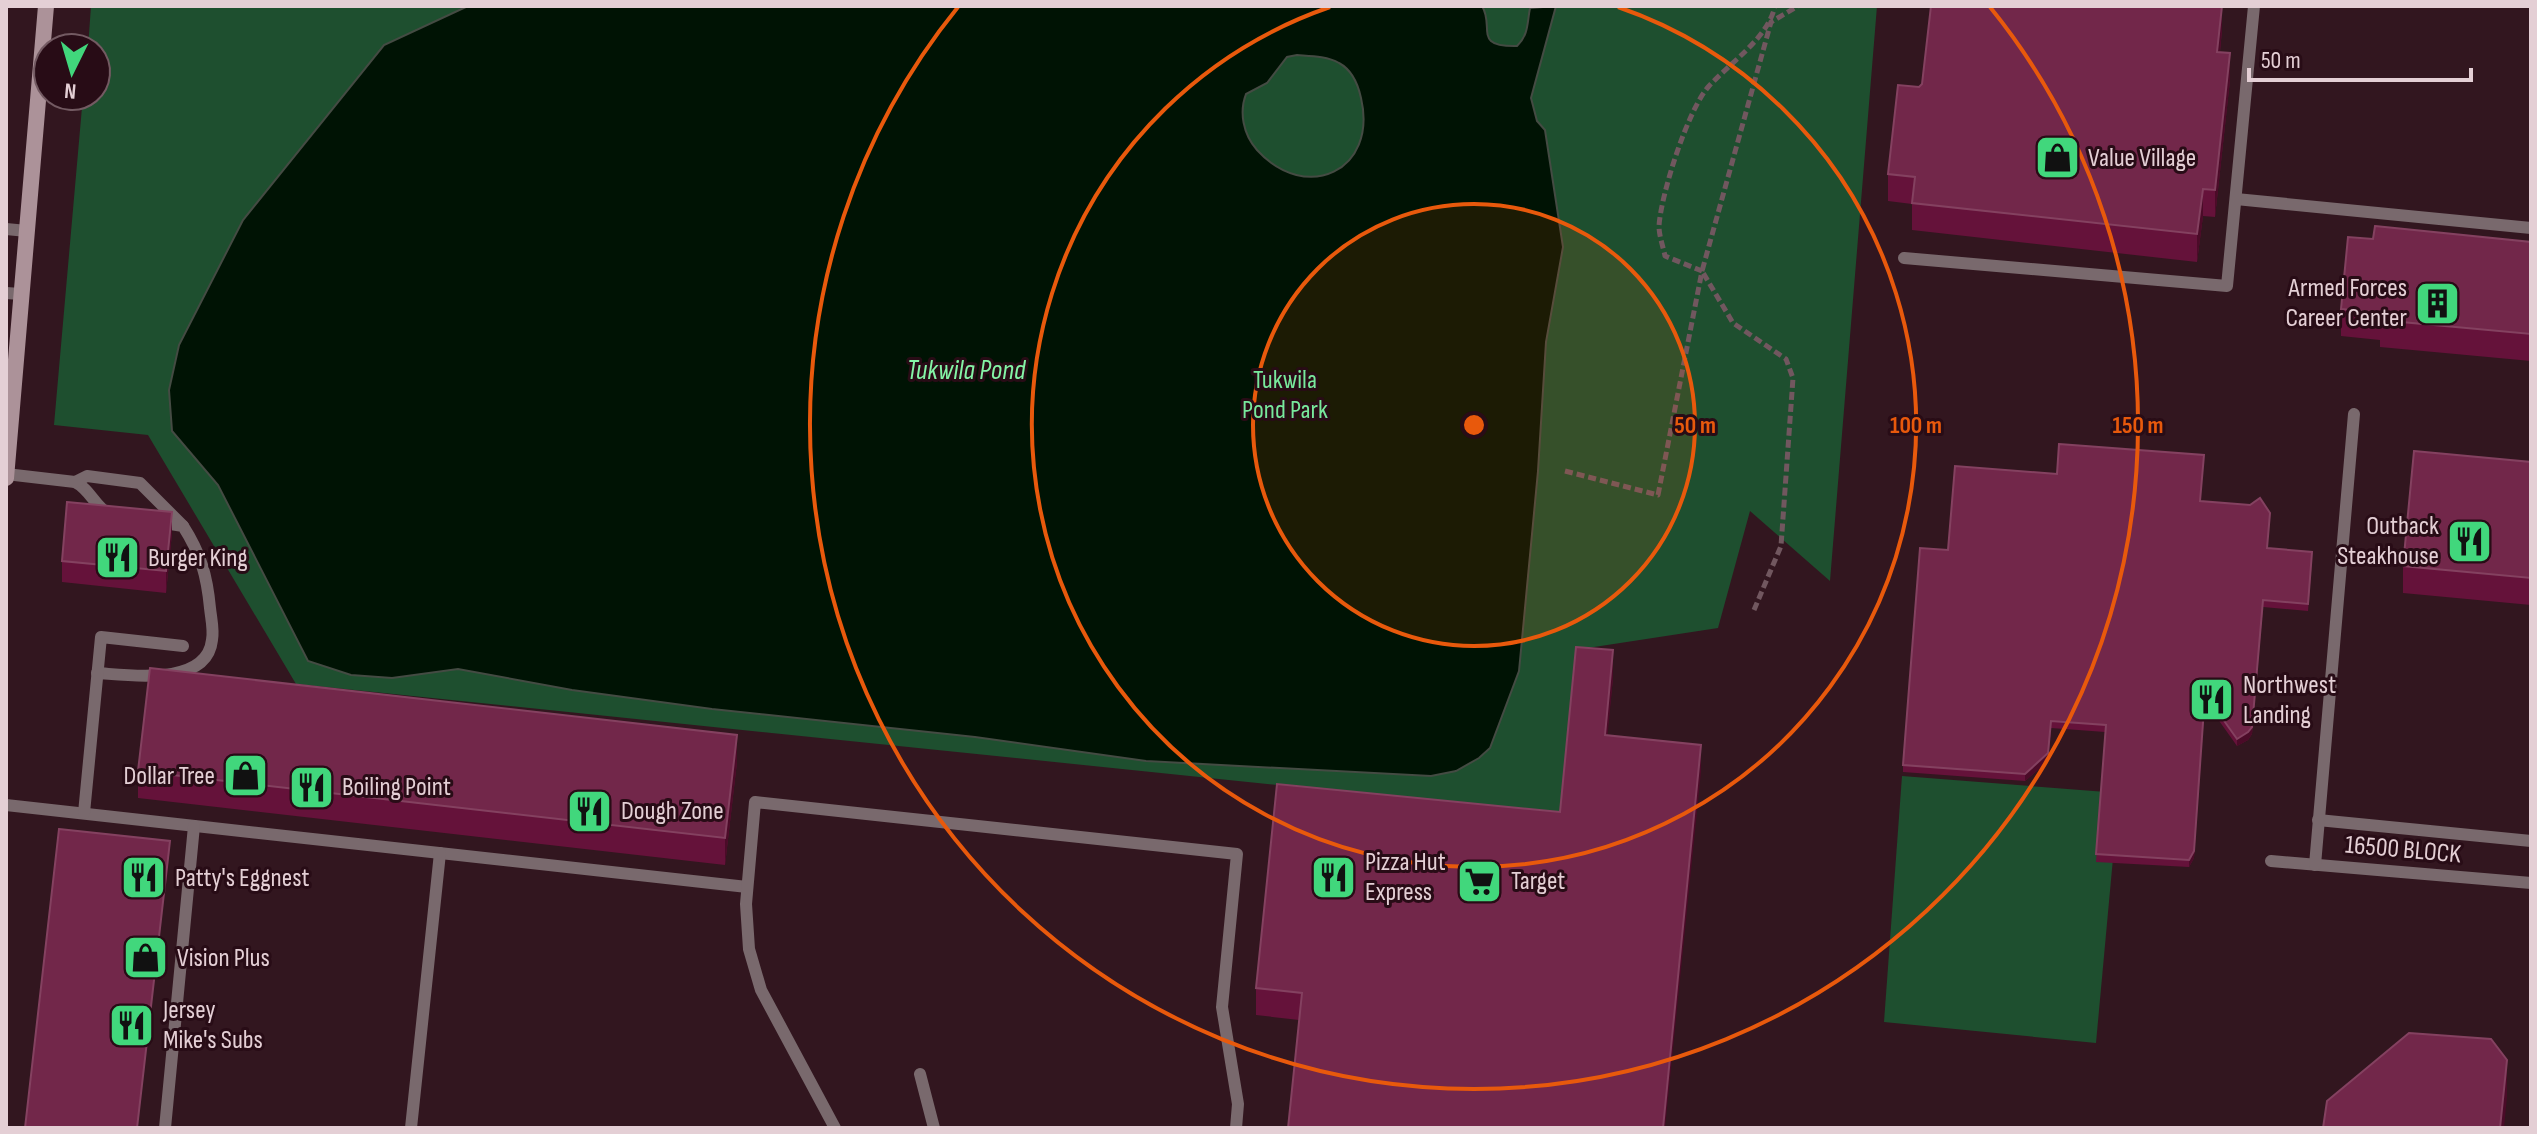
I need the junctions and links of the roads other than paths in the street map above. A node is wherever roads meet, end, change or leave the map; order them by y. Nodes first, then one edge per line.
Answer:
1 (46, 6) edge
2 (2254, 6) edge
3 (2236, 199) junction
4 (2531, 228) edge
5 (6, 229) edge
6 (27, 231) junction
7 (1904, 258) dead end
8 (14, 294) edge
9 (2354, 414) dead end
10 (6, 476) edge
11 (75, 482) junction
12 (183, 526) junction
13 (183, 646) dead end
14 (97, 673) junction
15 (6, 805) edge
16 (84, 813) junction
17 (2318, 820) junction
18 (194, 826) junction
19 (2531, 841) edge
20 (440, 853) junction
21 (2271, 861) dead end
22 (2315, 865) junction
23 (2531, 883) edge
24 (747, 887) junction
25 (920, 1074) dead end
26 (165, 1128) edge
27 (411, 1128) edge
28 (835, 1128) edge
29 (934, 1128) edge
30 (1236, 1128) edge

1 - 6 street
2 - 3 lane
3 - 4 lane
3 - 7 lane
5 - 6 lane
6 - 8 street
8 - 10 street
9 - 17 lane
10 - 11 lane
11 - 12 lane
11 - 12 lane
12 - 14 lane
13 - 14 lane
14 - 16 lane
15 - 16 lane
16 - 18 lane
17 - 19 lane
17 - 22 lane
18 - 20 lane
18 - 26 lane
20 - 24 lane
20 - 27 lane
21 - 22 lane, 16500 BLOCK
22 - 23 lane, 16500 BLOCK
24 - 28 lane
24 - 30 lane
25 - 29 lane

